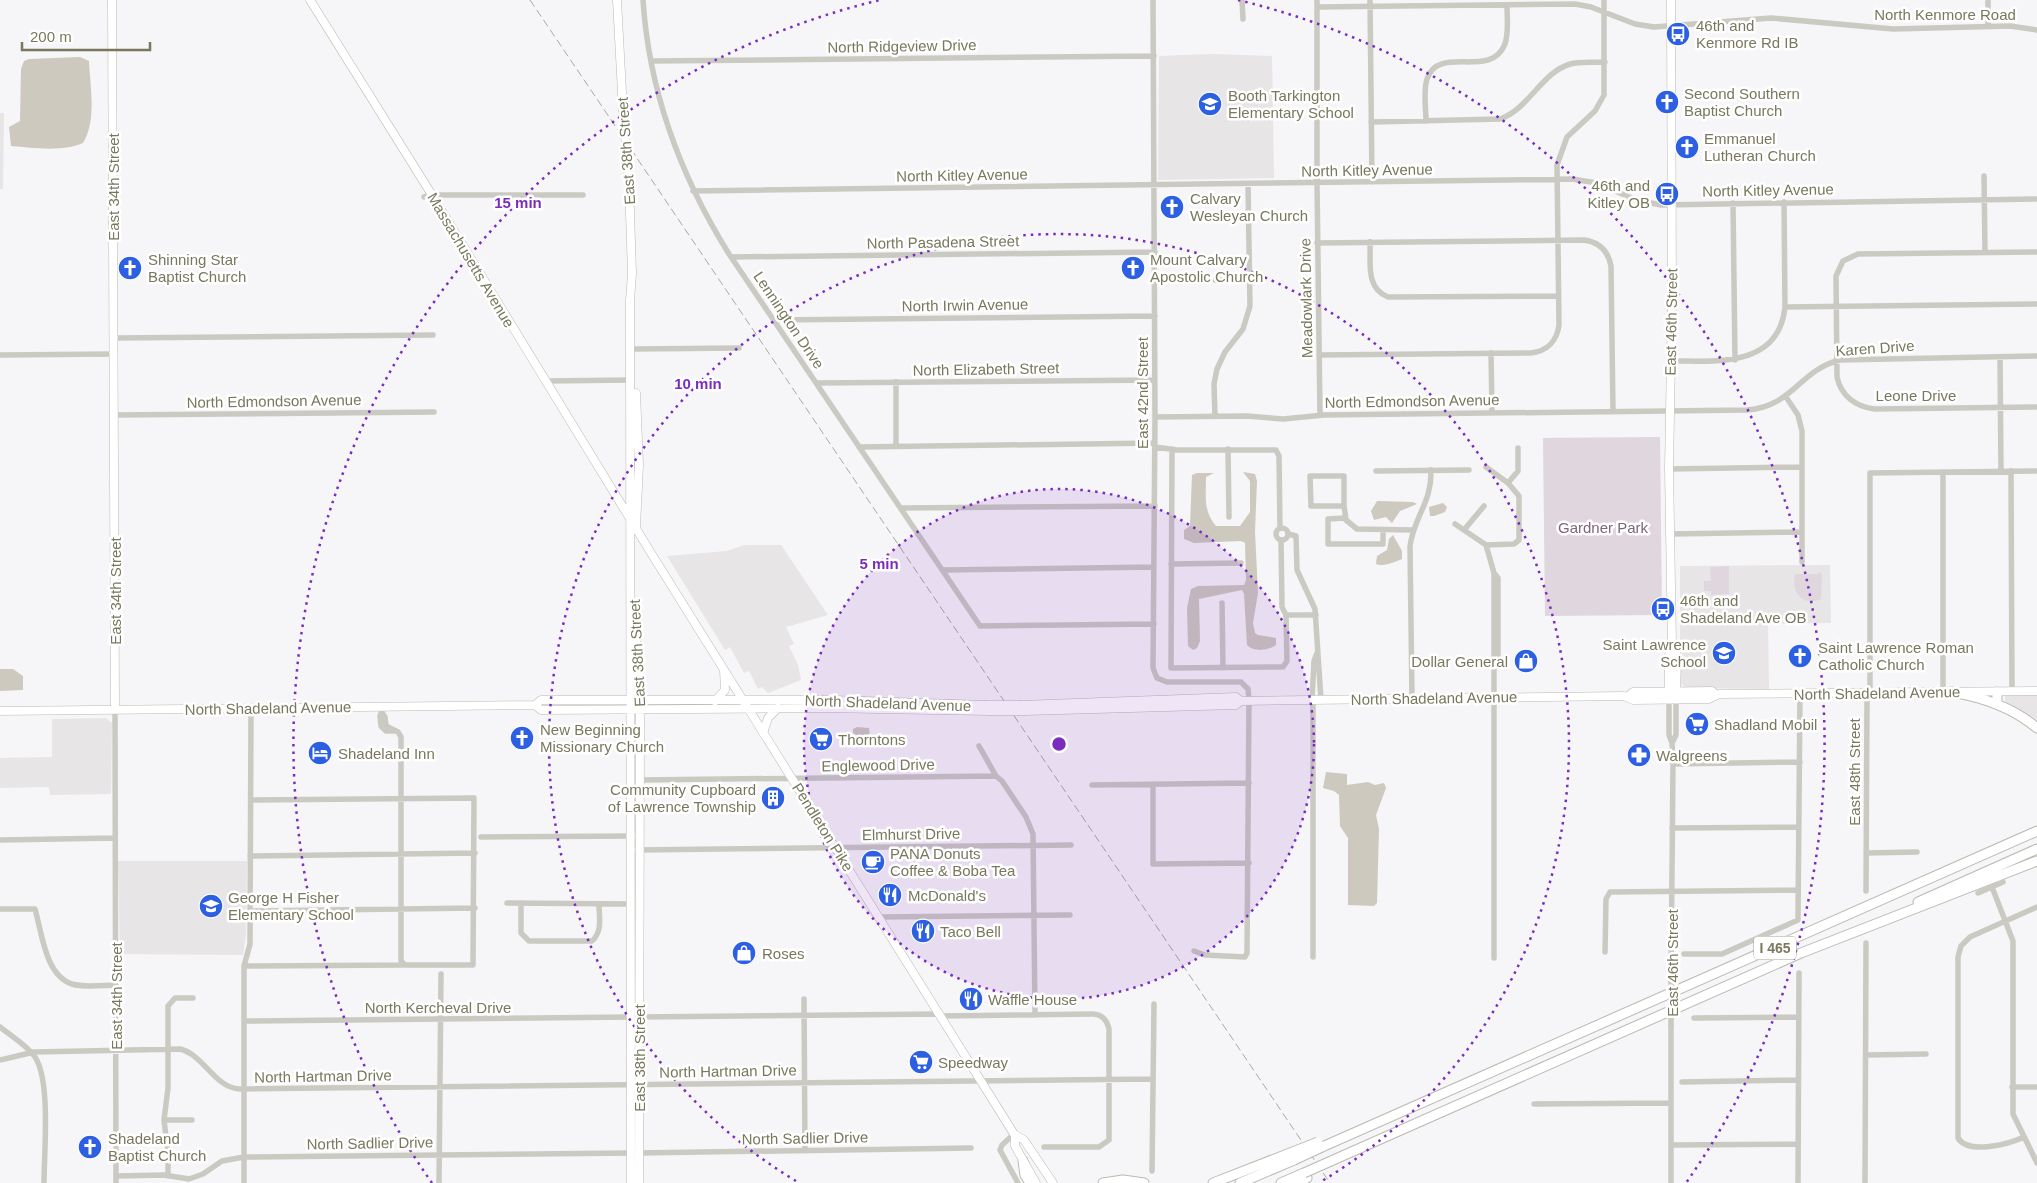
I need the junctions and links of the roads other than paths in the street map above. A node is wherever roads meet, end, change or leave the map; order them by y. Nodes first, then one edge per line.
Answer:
1 (112, 0) edge
2 (310, 0) edge
3 (617, 0) edge
4 (622, 0) edge
5 (644, 0) edge
6 (1153, 0) edge
7 (1242, 0) edge
8 (1317, 0) edge
9 (1604, 0) edge
10 (1671, 0) edge
11 (1988, 0) edge
12 (1370, 3) edge
13 (1507, 5) junction
14 (1317, 7) junction
15 (1604, 12) junction
16 (1243, 20) dead end
17 (1988, 26) junction
18 (1671, 27) junction
19 (619, 28) junction
20 (2037, 30) edge
21 (1154, 56) junction
22 (651, 61) junction
23 (1605, 62) junction
24 (1426, 121) junction
25 (1371, 122) junction
26 (1984, 176) dead end
27 (1557, 180) junction
28 (1372, 182) junction
29 (1316, 183) junction
30 (1248, 184) junction
31 (1154, 185) junction
32 (693, 191) junction
33 (583, 195) dead end
34 (428, 196) junction
35 (2037, 199) edge
36 (1985, 200) junction
37 (1784, 202) junction
38 (1733, 203) junction
39 (1672, 205) junction
40 (1558, 240) junction
41 (1370, 242) junction
42 (1317, 243) junction
43 (1155, 252) junction
44 (1986, 252) junction
45 (2037, 252) edge
46 (732, 257) junction
47 (632, 274) junction
48 (1215, 280) dead end
49 (1250, 280) junction
50 (1558, 296) junction
51 (2037, 304) edge
52 (1836, 306) junction
53 (1785, 307) junction
54 (1155, 316) junction
55 (774, 320) junction
56 (433, 335) dead end
57 (114, 338) junction
58 (738, 348) dead end
59 (636, 349) junction
60 (1491, 353) junction
61 (114, 354) junction
62 (0, 355) edge
63 (1319, 355) junction
64 (2037, 356) edge
65 (2000, 357) junction
66 (1735, 360) junction
67 (1671, 361) junction
68 (1836, 361) junction
69 (631, 380) junction
70 (1155, 380) junction
71 (545, 381) junction
72 (896, 382) junction
73 (817, 383) junction
74 (1786, 397) junction
75 (2000, 407) junction
76 (2037, 407) edge
77 (1613, 411) junction
78 (434, 412) dead end
79 (1492, 412) junction
80 (1670, 412) junction
81 (114, 415) junction
82 (1320, 415) junction
83 (1214, 416) junction
84 (1155, 417) junction
85 (1155, 445) junction
86 (896, 446) junction
87 (859, 447) junction
88 (1518, 448) dead end
89 (1172, 449) junction
90 (1228, 449) junction
91 (1486, 467) dead end
92 (1802, 467) junction
93 (1669, 469) junction
94 (1431, 470) junction
95 (1469, 470) dead end
96 (1376, 471) dead end
97 (2001, 471) junction
98 (2011, 471) junction
99 (2037, 471) edge
100 (1943, 472) junction
101 (1508, 483) junction
102 (1154, 506) junction
103 (1344, 506) junction
104 (1484, 506) dead end
105 (901, 508) junction
106 (1230, 517) dead end
107 (1346, 518) junction
108 (634, 524) junction
109 (1455, 524) dead end
110 (1280, 528) junction
111 (1383, 530) junction
112 (1413, 530) junction
113 (1464, 530) junction
114 (1802, 532) junction
115 (1288, 534) junction
116 (1670, 534) junction
117 (1281, 540) junction
118 (1486, 545) junction
119 (1802, 562) dead end
120 (1241, 563) dead end
121 (1171, 564) junction
122 (1154, 567) junction
123 (943, 570) junction
124 (1222, 603) dead end
125 (1286, 615) junction
126 (1316, 615) junction
127 (1154, 624) junction
128 (724, 668) junction
129 (1223, 668) junction
130 (2012, 691) junction
131 (2037, 691) edge
132 (1947, 692) junction
133 (1997, 692) junction
134 (1868, 693) junction
135 (1800, 694) junction
136 (1673, 695) junction
137 (1495, 698) junction
138 (1412, 699) junction
139 (635, 700) junction
140 (1245, 700) junction
141 (1316, 700) junction
142 (715, 701) junction
143 (744, 701) junction
144 (1997, 704) junction
145 (535, 705) junction
146 (251, 708) junction
147 (749, 708) junction
148 (778, 708) junction
149 (987, 708) junction
150 (116, 709) junction
151 (636, 709) junction
152 (382, 710) junction
153 (0, 711) edge
154 (2037, 728) edge
155 (763, 732) junction
156 (979, 746) dead end
157 (1800, 762) junction
158 (1673, 764) junction
159 (996, 776) junction
160 (793, 779) junction
161 (640, 780) junction
162 (1092, 784) dead end
163 (1153, 784) junction
164 (1249, 784) junction
165 (401, 798) junction
166 (251, 800) junction
167 (1799, 827) junction
168 (1672, 828) junction
169 (2037, 831) edge
170 (636, 836) junction
171 (481, 837) dead end
172 (115, 838) junction
173 (0, 840) edge
174 (1034, 845) junction
175 (1071, 845) dead end
176 (836, 847) junction
177 (2037, 849) edge
178 (636, 850) junction
179 (1917, 852) dead end
180 (401, 853) junction
181 (475, 853) junction
182 (1866, 853) junction
183 (250, 856) junction
184 (2037, 861) edge
185 (1249, 863) junction
186 (2003, 882) dead end
187 (1992, 887) junction
188 (1798, 890) junction
189 (1866, 891) dead end
190 (1672, 892) junction
191 (1978, 893) dead end
192 (507, 903) dead end
193 (521, 903) junction
194 (599, 904) junction
195 (632, 904) junction
196 (475, 908) junction
197 (2037, 908) edge
198 (0, 909) edge
199 (250, 910) junction
200 (401, 910) junction
201 (1070, 915) dead end
202 (1034, 916) junction
203 (879, 917) junction
204 (2006, 921) junction
205 (1873, 924) junction
206 (1866, 943) dead end
207 (1194, 951) dead end
208 (1605, 952) dead end
209 (1684, 954) dead end
210 (1313, 957) dead end
211 (1494, 958) dead end
212 (403, 965) junction
213 (244, 966) junction
214 (1799, 973) dead end
215 (441, 974) dead end
216 (116, 985) junction
217 (193, 998) dead end
218 (804, 999) dead end
219 (1154, 1004) dead end
220 (804, 1015) junction
221 (941, 1015) junction
222 (1035, 1015) junction
223 (635, 1017) junction
224 (1799, 1017) junction
225 (1694, 1018) dead end
226 (440, 1019) junction
227 (244, 1021) junction
228 (0, 1027) edge
229 (168, 1049) junction
230 (116, 1050) junction
231 (30, 1052) junction
232 (1866, 1054) junction
233 (1926, 1054) dead end
234 (0, 1060) edge
235 (1152, 1079) junction
236 (1109, 1080) junction
237 (1798, 1080) junction
238 (982, 1081) junction
239 (805, 1082) junction
240 (1682, 1082) dead end
241 (635, 1085) junction
242 (2012, 1087) junction
243 (2037, 1087) edge
244 (440, 1088) junction
245 (244, 1089) junction
246 (1671, 1102) junction
247 (1534, 1104) dead end
248 (164, 1120) junction
249 (192, 1120) dead end
250 (1014, 1134) junction
251 (2024, 1137) junction
252 (1798, 1144) junction
253 (1671, 1145) junction
254 (1044, 1147) dead end
255 (971, 1148) dead end
256 (805, 1151) junction
257 (635, 1153) junction
258 (440, 1155) junction
259 (1292, 1156) junction
260 (244, 1157) junction
261 (2036, 1160) edge
262 (1024, 1161) junction
263 (1152, 1171) dead end
264 (168, 1176) junction
265 (1305, 1176) junction
266 (116, 1180) edge
267 (44, 1183) edge
268 (244, 1183) edge
269 (439, 1183) edge
270 (631, 1183) edge
271 (639, 1183) edge
272 (1018, 1183) edge
273 (1030, 1183) edge
274 (1036, 1183) edge
275 (1052, 1183) edge
276 (1103, 1183) edge
277 (1144, 1183) edge
278 (1213, 1183) edge
279 (1240, 1183) edge
280 (1281, 1183) edge
281 (1297, 1183) edge
282 (1671, 1183) edge
283 (1798, 1183) edge
284 (1865, 1183) edge

1 - 57 main road, East 34th Street
2 - 34 main road, Massachusetts Avenue
3 - 19 main road, East 38th Street
4 - 19 main road, East 38th Street
5 - 22 street, Lennington Drive
6 - 21 street, East 42nd Street
7 - 16 street
8 - 14 street, Meadowlark Drive
9 - 15 street
10 - 18 main road, East 46th Street
11 - 17 street
12 - 13 street, North Kenmore Road
12 - 14 street, North Kenmore Road
12 - 25 street
13 - 15 street, North Kenmore Road
13 - 24 street
14 - 29 street, Meadowlark Drive
15 - 18 street, North Kenmore Road
15 - 23 street
17 - 18 street, North Kenmore Road
17 - 20 street, North Kenmore Road
18 - 39 main road, East 46th Street
19 - 47 main road, East 38th Street, bridge
21 - 22 street, North Ridgeview Drive
21 - 31 street, East 42nd Street
22 - 32 street, Lennington Drive
23 - 24 street
23 - 27 street
24 - 25 street
25 - 28 street
26 - 36 street
27 - 28 street, North Kitley Avenue
27 - 39 street, North Kitley Avenue
27 - 40 street
28 - 29 street, North Kitley Avenue
29 - 30 street, North Kitley Avenue
29 - 42 street, Meadowlark Drive
30 - 31 street, North Kitley Avenue
30 - 49 street
31 - 32 street, North Kitley Avenue
31 - 43 street, East 42nd Street
32 - 46 street, Lennington Drive
33 - 34 street
34 - 71 main road, Massachusetts Avenue
35 - 36 street, North Kitley Avenue
36 - 37 street, North Kitley Avenue
36 - 44 street
37 - 38 street, North Kitley Avenue
37 - 53 street
38 - 39 street, North Kitley Avenue
38 - 66 street
39 - 67 main road, East 46th Street
40 - 41 street
40 - 50 street
40 - 77 street
41 - 42 street
41 - 50 street
42 - 63 street, Meadowlark Drive
43 - 46 street, North Pasadena Street
43 - 54 street, East 42nd Street
44 - 45 street
44 - 52 street, Leone Drive
46 - 55 street, Lennington Drive
47 - 59 main road, East 38th Street
47 - 69 main road, East 38th Street
48 - 49 street
49 - 83 street
50 - 60 street
51 - 52 street
52 - 53 street
52 - 68 street, Leone Drive
53 - 66 street
54 - 55 street, North Irwin Avenue
54 - 70 street, East 42nd Street
55 - 73 street, Lennington Drive
56 - 57 street
57 - 61 main road, East 34th Street
58 - 59 street
59 - 108 main road, East 38th Street
60 - 63 street
60 - 79 street
61 - 62 street
61 - 81 main road, East 34th Street
63 - 82 street, Meadowlark Drive
64 - 65 street, Karen Drive
65 - 68 street, Karen Drive
65 - 75 street
66 - 67 street
67 - 80 main road, East 46th Street
68 - 74 street, Karen Drive
68 - 75 street, Leone Drive
69 - 71 street
69 - 108 main road, East 38th Street
70 - 72 street, North Elizabeth Street
70 - 84 street, East 42nd Street
71 - 108 main road, Massachusetts Avenue
72 - 73 street, North Elizabeth Street
72 - 86 street
73 - 87 street, Lennington Drive
74 - 80 street, Karen Drive
74 - 92 street
75 - 76 street, Leone Drive
75 - 97 street
77 - 79 street, North Edmondson Avenue
77 - 80 street, North Edmondson Avenue
78 - 81 street, North Edmondson Avenue
79 - 82 street, North Edmondson Avenue
80 - 93 main road, East 46th Street
81 - 150 main road, East 34th Street
82 - 83 street, North Edmondson Avenue
83 - 84 street, North Edmondson Avenue
84 - 85 street, East 42nd Street
85 - 86 street
85 - 89 street
85 - 102 street, East 42nd Street
86 - 87 street
87 - 105 street, Lennington Drive
88 - 101 street
89 - 90 street
89 - 121 street, East 42nd Street
90 - 106 street
90 - 110 street
91 - 101 street
92 - 93 street
92 - 114 street
93 - 116 main road, East 46th Street
94 - 95 street
94 - 96 street
94 - 112 street
97 - 98 street
97 - 100 street
98 - 99 street
98 - 130 street
100 - 132 street
100 - 134 street, East 48th Street
101 - 118 street
102 - 105 street
102 - 122 street, East 42nd Street
103 - 103 street
103 - 107 street
104 - 113 street
105 - 123 street, Lennington Drive
107 - 111 street
107 - 111 street
108 - 128 main road, Pendleton Pike
108 - 139 main road, East 38th Street
109 - 113 street
110 - 115 street
110 - 117 street
111 - 112 street
112 - 138 street
113 - 118 street
114 - 116 street
114 - 119 street
115 - 117 street
115 - 126 street
116 - 136 main road, East 46th Street
117 - 125 street
118 - 137 street
120 - 121 street
121 - 129 street, East 42nd Street
122 - 123 street
122 - 127 street, East 42nd Street
123 - 127 street, Lennington Drive
124 - 129 street
125 - 126 street
125 - 129 street
126 - 141 street
127 - 140 street, East 42nd Street
128 - 142 main road
128 - 143 main road, Pendleton Pike
130 - 131 main road, North Shadeland Avenue
130 - 133 main road, North Shadeland Avenue
132 - 133 main road, North Shadeland Avenue
132 - 134 main road, North Shadeland Avenue
132 - 144 highway
133 - 144 highway
134 - 135 main road, North Shadeland Avenue
134 - 182 street, East 48th Street
135 - 136 main road, North Shadeland Avenue
135 - 157 street
136 - 137 main road, North Shadeland Avenue
136 - 158 street, East 46th Street
137 - 138 main road, North Shadeland Avenue
137 - 211 street
138 - 141 main road, North Shadeland Avenue
139 - 142 main road, North Shadeland Avenue
139 - 145 main road, North Shadeland Avenue
139 - 151 main road, East 38th Street
140 - 141 main road, North Shadeland Avenue
140 - 149 main road, North Shadeland Avenue, bridge
140 - 164 street
141 - 210 street
142 - 143 main road, North Shadeland Avenue
143 - 147 main road, Pendleton Pike
143 - 149 main road, North Shadeland Avenue
144 - 154 highway
145 - 151 main road, North Shadeland Avenue
145 - 152 main road, North Shadeland Avenue
146 - 150 main road, North Shadeland Avenue
146 - 152 main road, North Shadeland Avenue
146 - 166 street
147 - 148 main road, North Shadeland Avenue
147 - 151 main road, North Shadeland Avenue
147 - 155 main road, Pendleton Pike
148 - 149 main road, North Shadeland Avenue
148 - 155 main road
150 - 153 main road, North Shadeland Avenue
150 - 172 street, East 34th Street
151 - 161 main road, East 38th Street
151 - 170 main road, East 38th Street
152 - 165 street
155 - 160 main road, Pendleton Pike
156 - 159 street
157 - 158 street
157 - 167 street
158 - 168 street, East 46th Street
159 - 160 street, Englewood Drive
159 - 174 street
160 - 161 street, Englewood Drive
160 - 176 main road, Pendleton Pike
161 - 170 main road, East 38th Street
162 - 163 street
163 - 164 street
163 - 185 street
164 - 185 street
165 - 166 street
165 - 180 street
165 - 181 street
166 - 183 street
167 - 168 street
167 - 188 street
168 - 190 street, East 46th Street
169 - 259 highway, I 465, bridge
170 - 171 street
170 - 178 main road, East 38th Street
172 - 173 street
172 - 216 street, East 34th Street
174 - 175 street, Elmhurst Drive
174 - 176 street, Elmhurst Drive
174 - 202 street
176 - 178 street, Elmhurst Drive
176 - 203 main road, Pendleton Pike
177 - 205 highway, I 465
178 - 195 main road, East 38th Street
178 - 223 main road, East 38th Street
179 - 182 street
180 - 181 street
180 - 183 street
180 - 200 street
181 - 196 street
182 - 189 street, East 48th Street
183 - 199 street
184 - 205 highway
185 - 207 street
186 - 187 street
187 - 191 street
187 - 204 street
188 - 190 street
188 - 209 street
190 - 208 street
190 - 246 street, East 46th Street, bridge
192 - 193 street
193 - 194 street
193 - 194 street
194 - 195 street
195 - 223 main road, East 38th Street
196 - 200 street
196 - 212 street
197 - 204 street
198 - 216 street
199 - 200 street
199 - 213 street
200 - 212 street
201 - 202 street
202 - 203 street
202 - 222 street
203 - 221 main road, Pendleton Pike
204 - 242 street
204 - 251 street
205 - 265 highway, I 465, bridge
206 - 232 street
212 - 213 street
213 - 227 street
214 - 224 street
215 - 226 street
216 - 230 street, East 34th Street
217 - 229 street
218 - 220 street
219 - 235 street
220 - 221 street, North Kercheval Drive
220 - 223 street, North Kercheval Drive
220 - 239 street
221 - 222 street, North Kercheval Drive
221 - 238 main road, Pendleton Pike
222 - 236 street
223 - 226 street, North Kercheval Drive
223 - 241 main road, East 38th Street
224 - 225 street
224 - 237 street
226 - 227 street, North Kercheval Drive
226 - 244 street
227 - 245 street
228 - 231 street
229 - 230 street, North Hartman Drive
229 - 245 street, North Hartman Drive
229 - 248 street
230 - 231 street, North Hartman Drive
230 - 266 street, East 34th Street
231 - 234 street, North Hartman Drive
231 - 267 street
232 - 233 street
232 - 284 street
235 - 236 street, North Hartman Drive
235 - 263 street
236 - 238 street, North Hartman Drive
236 - 254 street
237 - 240 street
237 - 252 street
238 - 239 street, North Hartman Drive
238 - 250 main road, Pendleton Pike
239 - 241 street, North Hartman Drive
239 - 256 street
241 - 244 street, North Hartman Drive
241 - 257 main road, East 38th Street
242 - 243 street
242 - 251 street
244 - 245 street, North Hartman Drive
244 - 258 street
245 - 260 street
246 - 247 street
246 - 253 street, East 46th Street
248 - 249 street
248 - 264 street
250 - 262 main road, Pendleton Pike
250 - 272 street
250 - 275 main road, Pendleton Pike
251 - 261 street
252 - 253 street
252 - 283 street
253 - 282 street, East 46th Street
255 - 256 street, North Sadlier Drive
256 - 257 street, North Sadlier Drive
257 - 258 street, North Sadlier Drive
257 - 270 main road, East 38th Street
257 - 271 main road, East 38th Street
258 - 260 street, North Sadlier Drive
258 - 269 street
259 - 278 highway
259 - 279 highway, I 465
260 - 264 street, North Sadlier Drive
260 - 268 street
262 - 273 highway
262 - 274 main road, Pendleton Pike
264 - 266 street, North Sadlier Drive
265 - 280 highway, I 465
265 - 281 highway
276 - 277 highway

